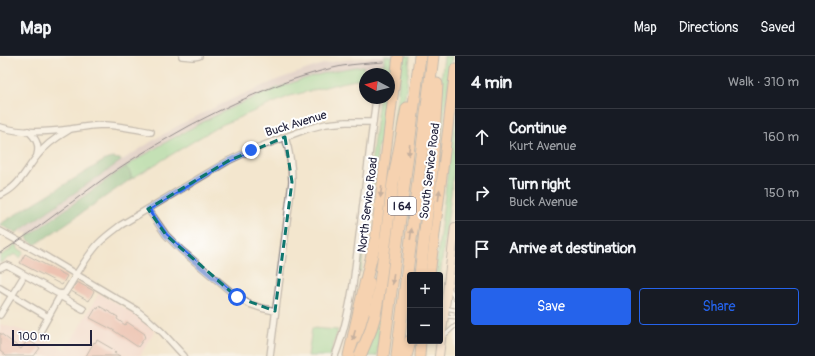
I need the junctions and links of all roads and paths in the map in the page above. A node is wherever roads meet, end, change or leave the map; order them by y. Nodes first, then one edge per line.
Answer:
1 (182, 56) edge
2 (198, 56) edge
3 (398, 56) edge
4 (416, 56) edge
5 (420, 56) edge
6 (433, 56) edge
7 (439, 56) edge
8 (455, 69) edge
9 (375, 104) edge
10 (373, 122) junction
11 (0, 127) edge
12 (71, 129) junction
13 (28, 131) junction
14 (151, 132) dead end
15 (286, 136) junction
16 (37, 156) junction
17 (0, 195) edge
18 (148, 209) junction
19 (455, 227) edge
20 (0, 231) edge
21 (454, 238) edge
22 (375, 242) junction
23 (0, 268) edge
24 (420, 272) edge
25 (430, 272) edge
26 (77, 275) junction
27 (22, 279) dead end
28 (448, 284) junction
29 (0, 288) edge
30 (12, 295) junction
31 (61, 295) junction
32 (455, 298) edge
33 (84, 309) dead end
34 (455, 310) edge
35 (275, 311) junction
36 (444, 312) junction
37 (0, 314) edge
38 (48, 317) junction
39 (455, 317) edge
40 (443, 321) edge
41 (455, 326) edge
42 (41, 330) dead end
43 (443, 336) edge
44 (413, 344) edge
45 (415, 344) edge
46 (440, 344) edge
47 (183, 356) edge
48 (270, 356) edge
49 (335, 356) edge
50 (349, 356) edge
51 (360, 356) edge
52 (383, 356) edge
53 (396, 356) edge
54 (406, 356) edge
55 (420, 356) edge
56 (439, 356) edge

1 - 2 street
3 -> 22 main road, North Service Road
4 - 51 highway, bridge
5 -> 52 highway, I 64
53 -> 6 highway, I 64
7 - 24 highway
25 -> 8 main road, South Service Road
9 - 10 street
10 - 15 street, Buck Avenue
10 - 49 street
11 - 13 street
12 - 13 street
12 - 14 street
12 - 16 street
13 - 16 street
15 - 18 street, Buck Avenue
15 - 35 street
16 - 17 street
18 - 26 street, Buck Avenue
18 - 35 street
19 - 21 main road
20 - 26 street
21 - 28 main road
22 -> 50 highway
22 - 51 main road, North Service Road
23 - 31 street
26 - 31 street, Buck Avenue
26 - 47 street
27 - 30 street
28 - 32 lane
28 - 36 main road
29 - 30 street
30 - 37 street
30 - 38 street
31 - 33 street
31 - 38 street, Buck Avenue
34 - 36 lane
35 - 48 street
36 - 39 lane
36 - 40 main road
38 - 42 street, Buck Avenue
41 - 43 lane
44 - 54 highway
45 - 55 main road
46 - 56 main road

